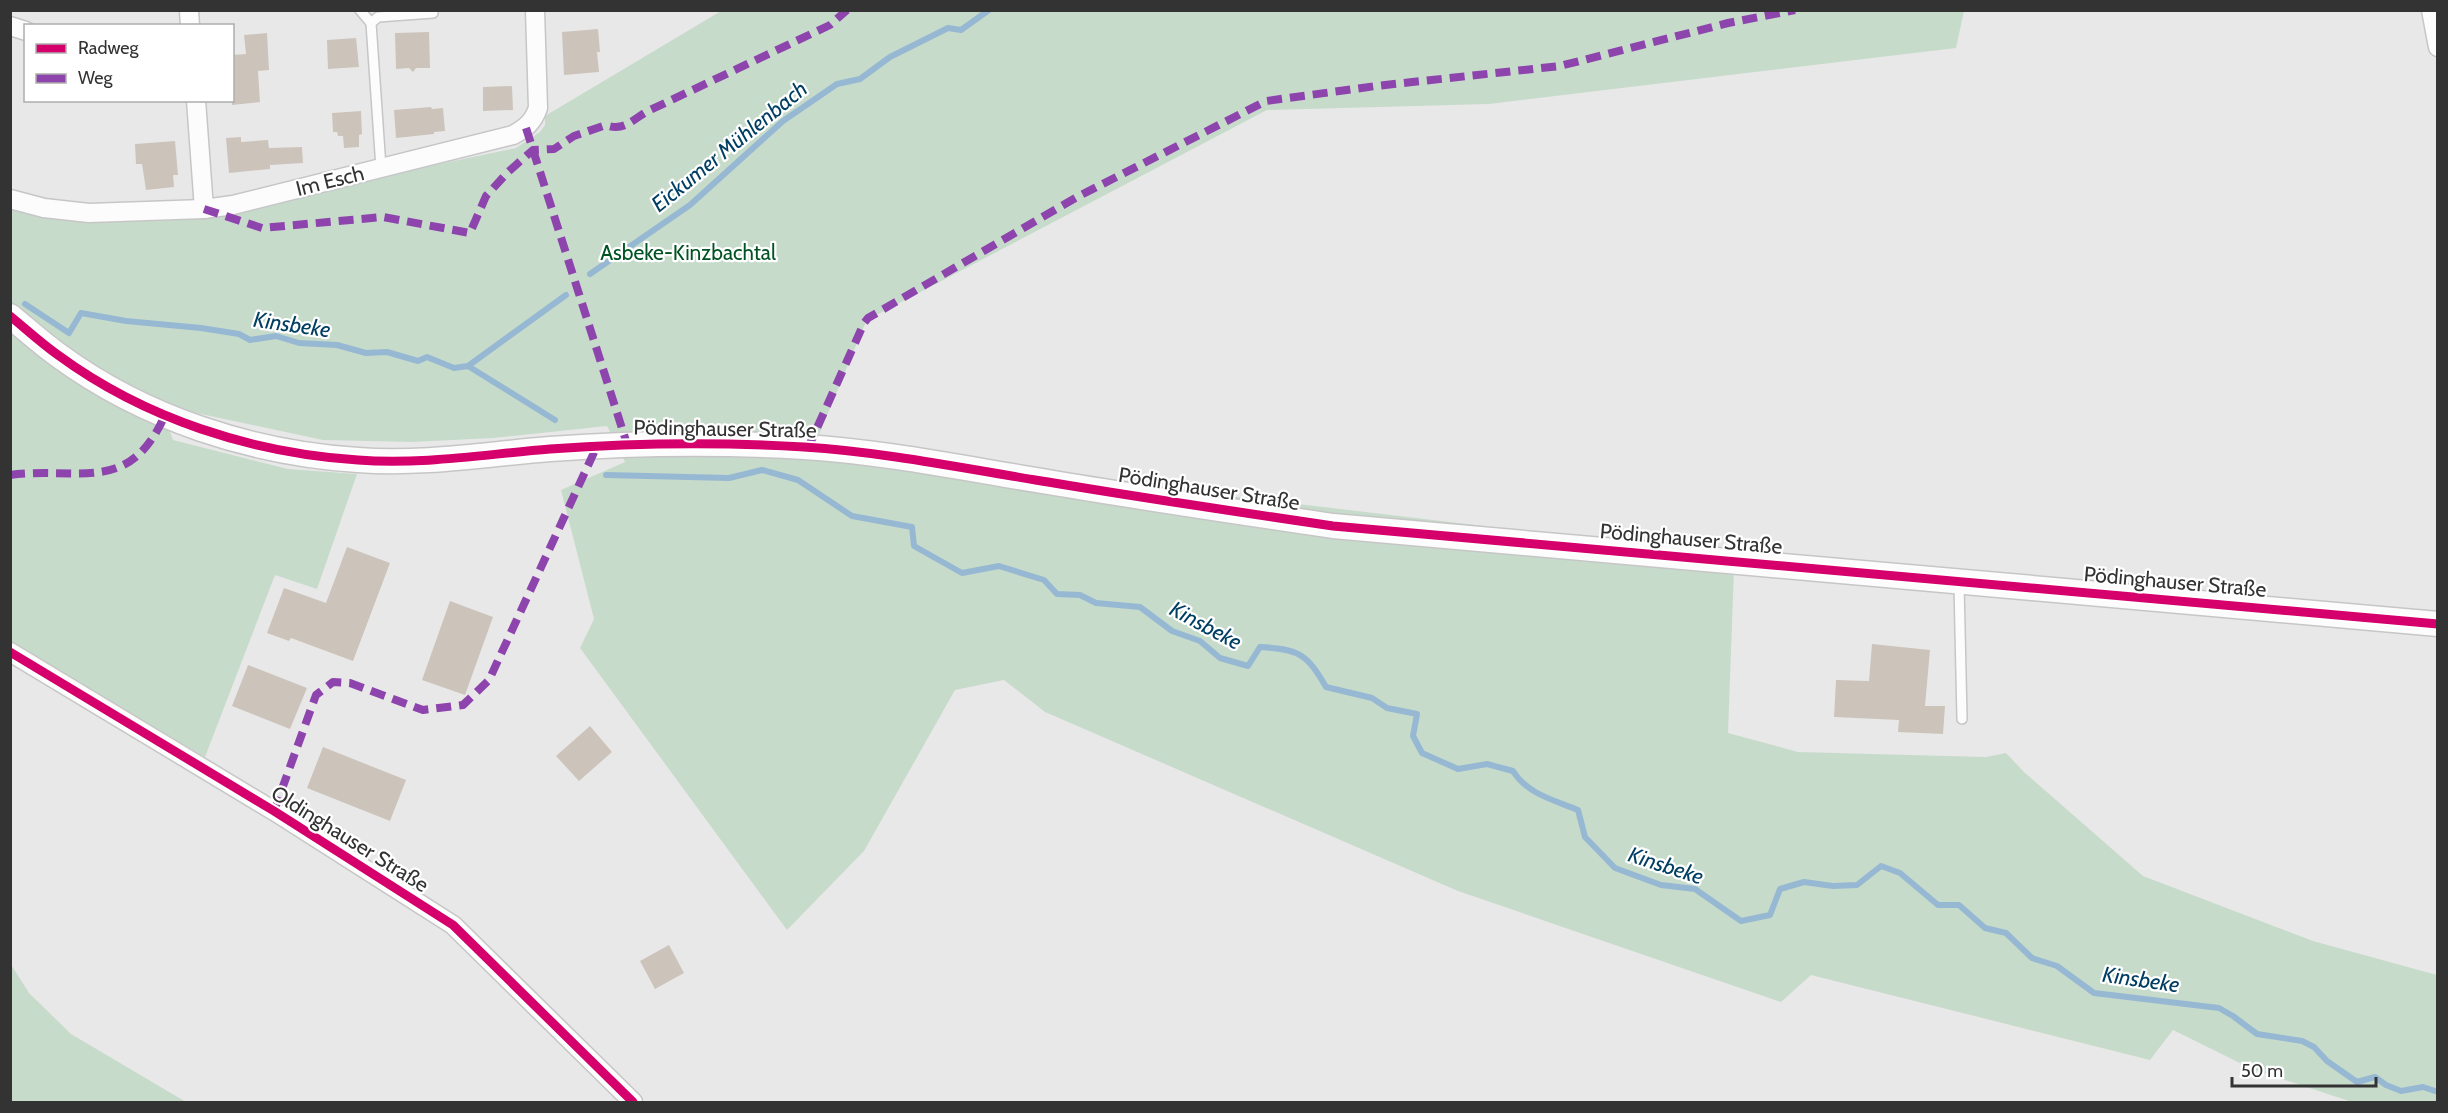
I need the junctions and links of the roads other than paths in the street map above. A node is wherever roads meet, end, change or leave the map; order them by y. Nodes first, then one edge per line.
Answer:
1 (360, 10) edge
2 (535, 10) edge
3 (2431, 10) edge
4 (433, 14) dead end
5 (371, 23) junction
6 (2438, 47) edge
7 (196, 102) edge
8 (381, 168) junction
9 (10, 199) edge
10 (204, 209) junction
11 (10, 316) edge
12 (1959, 581) junction
13 (2438, 624) edge
14 (10, 652) edge
15 (1962, 719) dead end
16 (633, 1102) edge

1 - 5 lane
2 - 8 street, Im Esch
3 - 6 street
4 - 5 lane
5 - 8 lane
7 - 10 street
8 - 10 street, Im Esch
9 - 10 street, Im Esch
11 - 12 street, Pödinghauser Straße
12 - 13 street, Pödinghauser Straße
12 - 15 lane
14 - 16 street, Oldinghauser Straße

